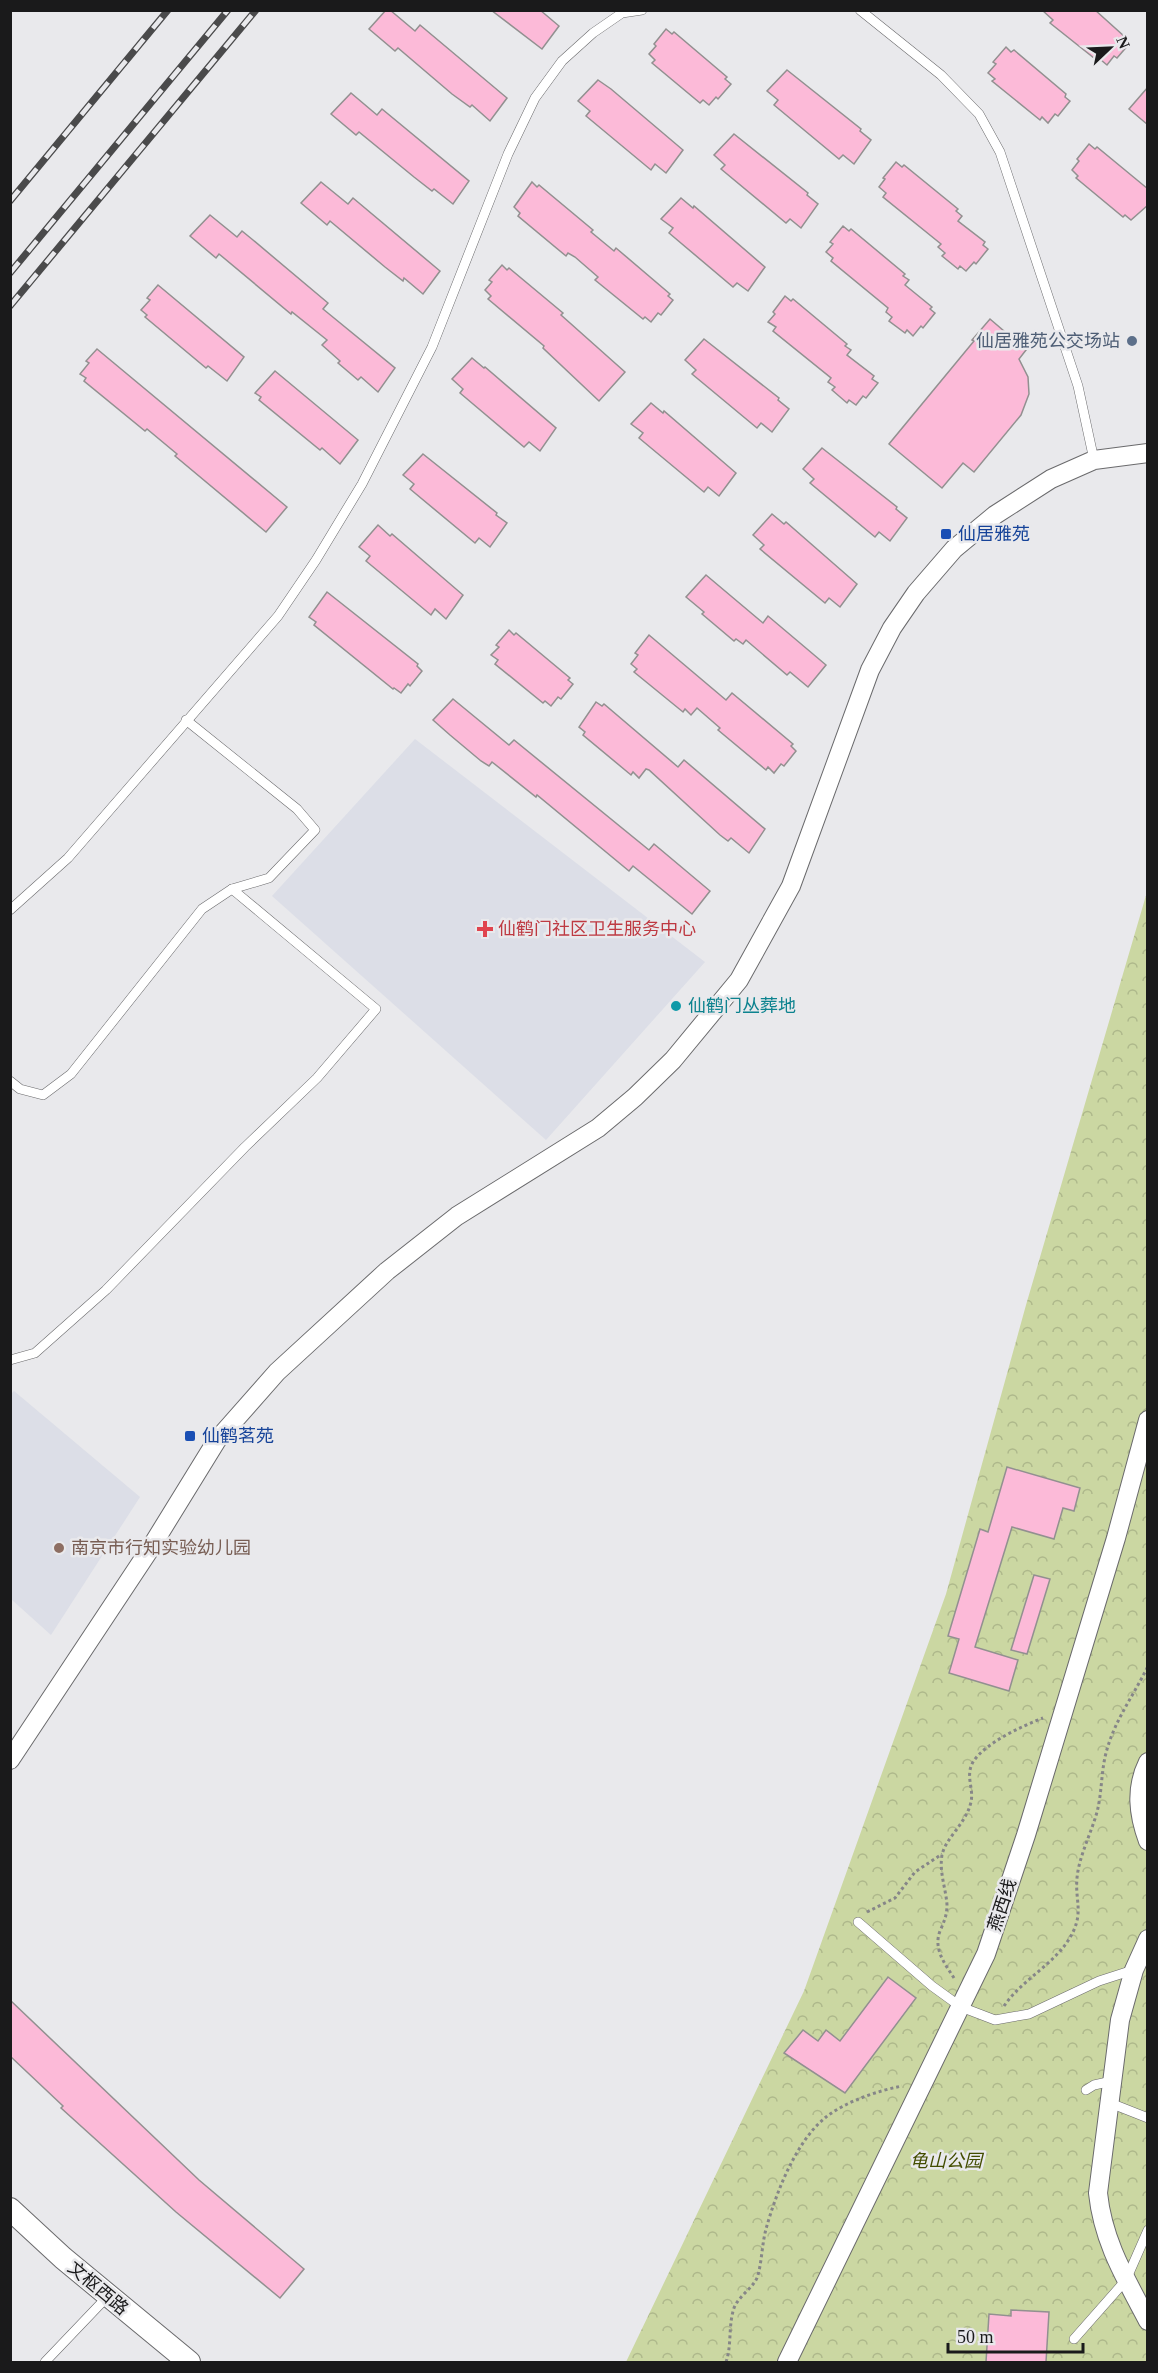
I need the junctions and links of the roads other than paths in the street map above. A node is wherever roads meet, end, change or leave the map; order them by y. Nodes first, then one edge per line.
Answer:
1 (642, 10) edge
2 (860, 10) edge
3 (1148, 453) edge
4 (1094, 460) junction
5 (186, 720) junction
6 (232, 889) junction
7 (10, 910) edge
8 (10, 1081) edge
9 (10, 1360) edge
10 (1148, 1420) edge
11 (10, 1760) edge
12 (1148, 1762) edge
13 (1148, 1841) edge
14 (858, 1922) road end
15 (1148, 1939) edge
16 (1134, 1970) junction
17 (962, 2007) junction
18 (1112, 2081) junction
19 (1086, 2090) dead end
20 (1110, 2103) junction
21 (1148, 2118) edge
22 (10, 2209) edge
23 (1148, 2230) edge
24 (1126, 2280) junction
25 (108, 2296) junction
26 (1148, 2321) edge
27 (1074, 2339) dead end
28 (45, 2362) edge
29 (189, 2362) edge
30 (787, 2362) edge

1 - 5 lane
2 - 4 lane
3 - 4 street
4 - 11 street
5 - 6 lane
5 - 7 lane
6 - 8 lane
6 - 9 lane
10 - 17 street, 燕西线
12 - 13 street
14 - 17 lane
15 - 16 street
16 - 17 lane
16 - 18 street
17 - 30 street, 燕西线
18 - 19 lane
18 - 20 street
20 - 21 lane
20 - 24 street
22 - 25 street, 文枢西路
23 - 24 lane
24 - 26 street
24 - 27 lane
25 - 28 lane
25 - 29 street, 文枢西路

